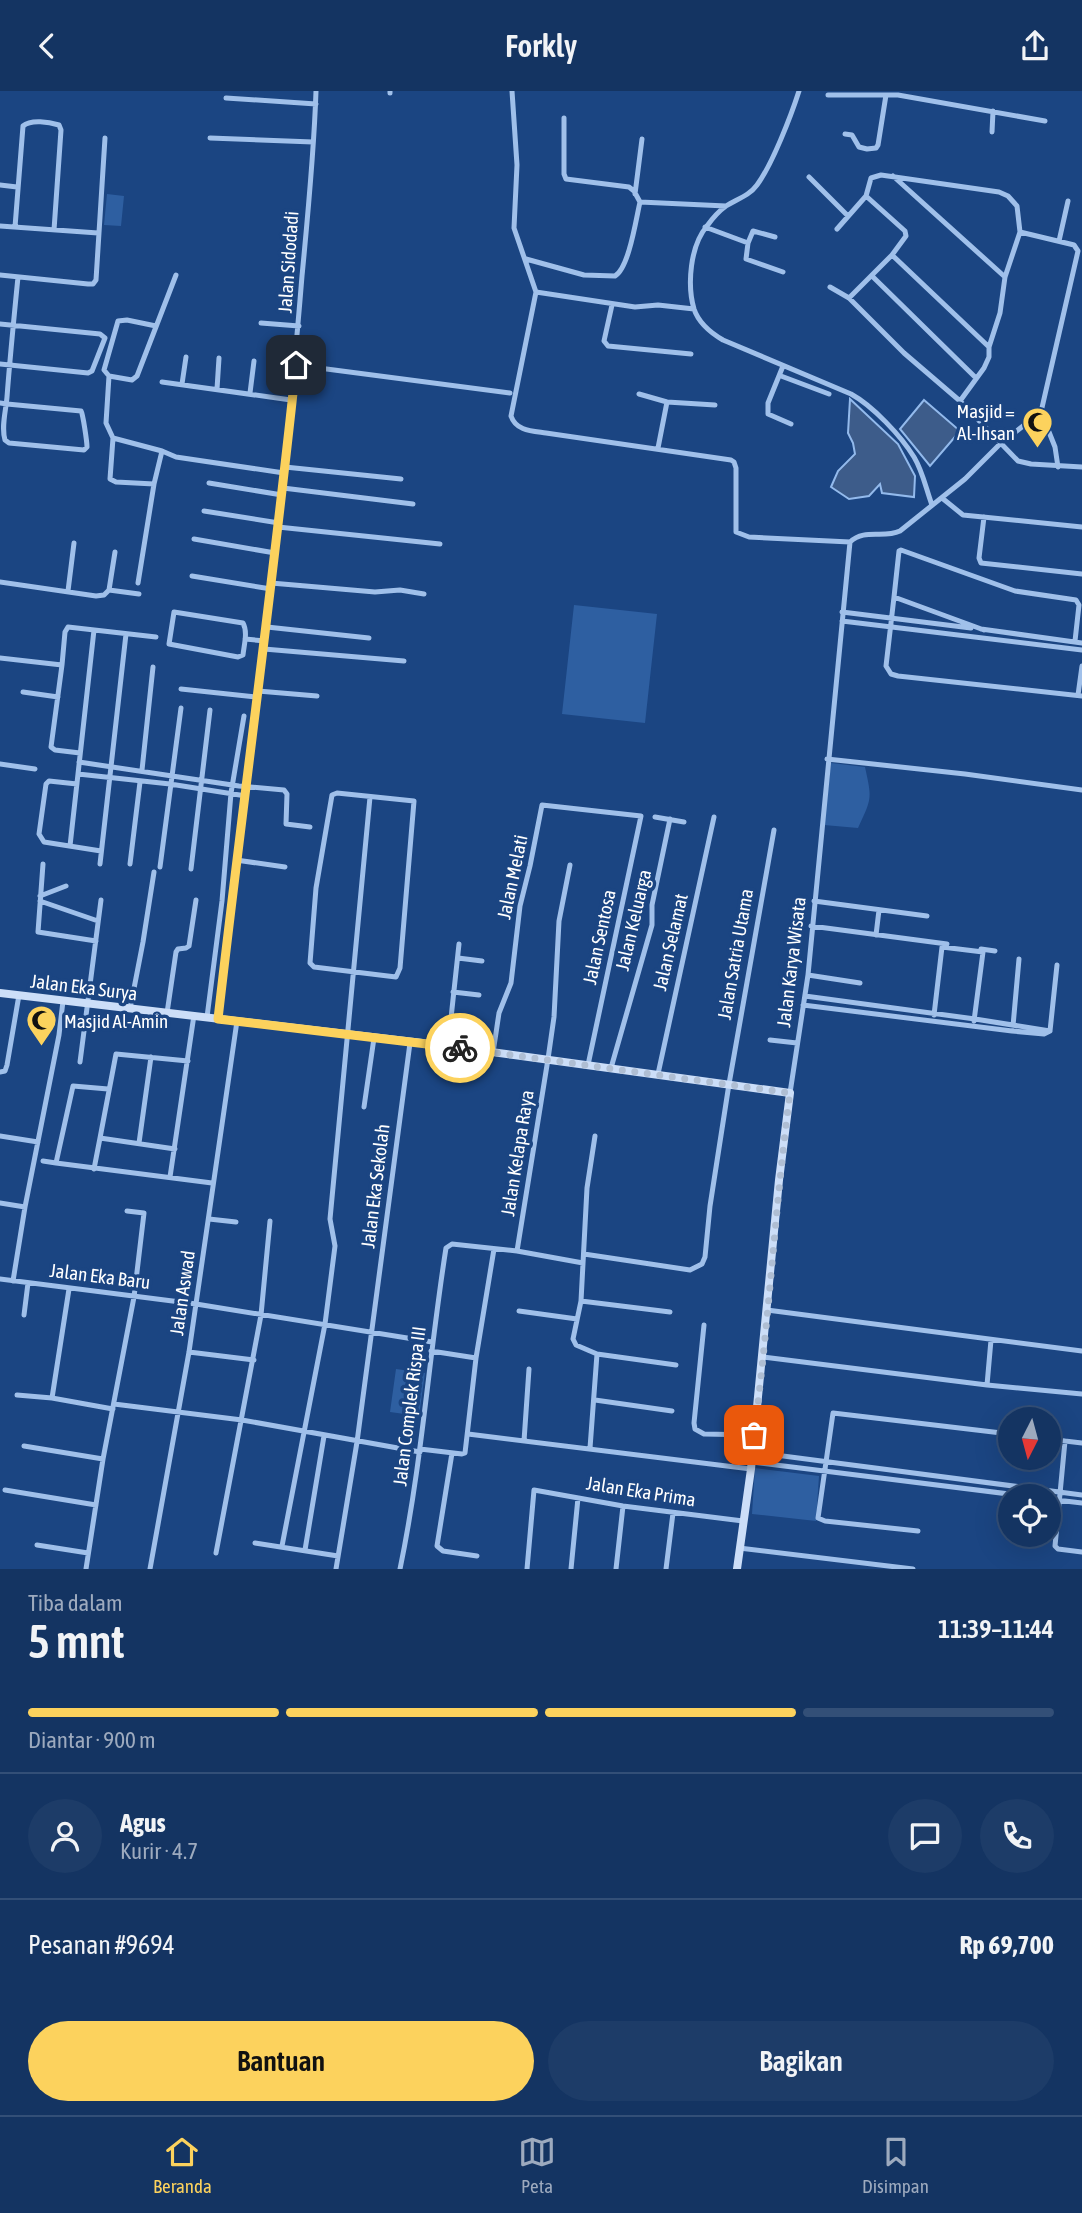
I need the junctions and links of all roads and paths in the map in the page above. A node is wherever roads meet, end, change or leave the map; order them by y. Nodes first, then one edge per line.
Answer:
1 (316, 91) edge
2 (503, 91) edge
3 (799, 91) edge
4 (512, 92) edge
5 (846, 92) edge
6 (898, 93) edge
7 (828, 95) dead end
8 (886, 95) junction
9 (226, 99) dead end
10 (316, 104) junction
11 (993, 111) junction
12 (564, 118) dead end
13 (1045, 121) dead end
14 (992, 132) dead end
15 (845, 134) dead end
16 (105, 138) dead end
17 (211, 138) dead end
18 (642, 139) dead end
19 (313, 142) junction
20 (892, 176) junction
21 (809, 177) dead end
22 (0, 185) edge
23 (17, 187) junction
24 (635, 194) junction
25 (866, 196) junction
26 (1068, 201) dead end
27 (640, 202) junction
28 (726, 206) junction
29 (848, 216) junction
30 (0, 226) edge
31 (15, 227) junction
32 (705, 227) junction
33 (837, 229) dead end
34 (54, 230) junction
35 (1020, 232) junction
36 (98, 233) junction
37 (775, 237) dead end
38 (1059, 241) junction
39 (748, 243) junction
40 (892, 255) junction
41 (526, 259) junction
42 (783, 272) dead end
43 (0, 275) edge
44 (176, 275) dead end
45 (872, 276) junction
46 (18, 277) junction
47 (1005, 277) junction
48 (830, 287) dead end
49 (536, 292) junction
50 (849, 298) junction
51 (612, 305) junction
52 (694, 309) junction
53 (261, 323) dead end
54 (0, 324) edge
55 (13, 326) junction
56 (156, 326) junction
57 (299, 326) junction
58 (989, 347) junction
59 (691, 354) dead end
60 (186, 358) dead end
61 (219, 358) dead end
62 (254, 361) dead end
63 (0, 364) edge
64 (10, 365) junction
65 (296, 365) junction
66 (783, 366) junction
67 (108, 376) junction
68 (781, 376) junction
69 (976, 378) junction
70 (162, 382) dead end
71 (182, 384) junction
72 (217, 389) junction
73 (250, 393) junction
74 (510, 393) dead end
75 (639, 394) dead end
76 (829, 394) dead end
77 (291, 400) junction
78 (960, 401) junction
79 (667, 402) junction
80 (3, 403) edge
81 (715, 405) dead end
82 (1041, 412) junction
83 (791, 424) dead end
84 (113, 438) junction
85 (1000, 445) junction
86 (658, 448) junction
87 (162, 451) junction
88 (1058, 467) junction
89 (1082, 467) edge
90 (285, 470) junction
91 (401, 479) dead end
92 (209, 483) dead end
93 (154, 484) junction
94 (282, 491) junction
95 (942, 498) junction
96 (413, 504) dead end
97 (932, 505) junction
98 (204, 511) dead end
99 (984, 517) junction
100 (278, 525) junction
101 (1082, 527) edge
102 (194, 539) dead end
103 (850, 542) junction
104 (74, 543) dead end
105 (440, 544) dead end
106 (115, 552) dead end
107 (275, 553) junction
108 (1082, 574) edge
109 (192, 576) dead end
110 (0, 582) edge
111 (138, 583) dead end
112 (271, 586) junction
113 (109, 590) junction
114 (68, 591) junction
115 (139, 594) dead end
116 (424, 594) dead end
117 (894, 597) junction
118 (842, 612) junction
119 (892, 618) junction
120 (842, 621) junction
121 (891, 626) junction
122 (267, 627) junction
123 (94, 630) junction
124 (984, 630) junction
125 (126, 634) junction
126 (156, 637) dead end
127 (369, 638) dead end
128 (245, 639) junction
129 (265, 641) junction
130 (1074, 641) junction
131 (1082, 643) edge
132 (264, 649) junction
133 (1082, 650) edge
134 (0, 658) edge
135 (404, 661) dead end
136 (62, 665) junction
137 (1082, 666) edge
138 (153, 667) dead end
139 (181, 689) dead end
140 (23, 692) dead end
141 (257, 694) junction
142 (1080, 695) edge
143 (317, 696) dead end
144 (58, 697) junction
145 (181, 708) dead end
146 (210, 710) dead end
147 (244, 716) dead end
148 (80, 753) junction
149 (827, 759) junction
150 (79, 762) junction
151 (0, 764) edge
152 (111, 766) junction
153 (35, 769) dead end
154 (142, 770) junction
155 (78, 773) junction
156 (171, 775) junction
157 (110, 777) junction
158 (203, 779) junction
159 (140, 782) junction
160 (77, 783) junction
161 (170, 784) junction
162 (234, 785) junction
163 (247, 786) junction
164 (201, 789) junction
165 (1082, 790) edge
166 (231, 793) junction
167 (246, 796) junction
168 (370, 797) junction
169 (641, 816) joint
170 (655, 817) dead end
171 (714, 817) dead end
172 (670, 819) junction
173 (684, 822) dead end
174 (310, 827) dead end
175 (774, 830) dead end
176 (69, 846) junction
177 (102, 851) junction
178 (236, 860) junction
179 (43, 864) dead end
180 (100, 864) dead end
181 (130, 864) dead end
182 (569, 865) dead end
183 (285, 867) dead end
184 (191, 869) dead end
185 (66, 886) dead end
186 (40, 899) junction
187 (101, 900) dead end
188 (196, 900) dead end
189 (814, 901) junction
190 (879, 910) junction
191 (927, 916) dead end
192 (98, 921) junction
193 (811, 926) junction
194 (876, 935) junction
195 (96, 941) junction
196 (459, 944) dead end
197 (995, 951) dead end
198 (458, 957) junction
199 (1019, 959) dead end
200 (482, 961) dead end
201 (1057, 965) dead end
202 (351, 972) junction
203 (808, 975) junction
204 (860, 983) dead end
205 (453, 992) junction
206 (0, 993) edge
207 (19, 995) junction
208 (479, 995) dead end
209 (805, 996) junction
210 (63, 1001) junction
211 (87, 1004) junction
212 (803, 1005) junction
213 (130, 1009) junction
214 (167, 1013) junction
215 (934, 1013) junction
216 (194, 1016) junction
217 (207, 1017) junction
218 (218, 1019) junction
219 (975, 1019) junction
220 (237, 1021) junction
221 (933, 1021) junction
222 (974, 1026) junction
223 (1012, 1028) junction
224 (346, 1035) junction
225 (373, 1038) junction
226 (770, 1040) dead end
227 (410, 1043) junction
228 (797, 1044) junction
229 (448, 1046) junction
230 (493, 1053) junction
231 (151, 1057) junction
232 (548, 1059) junction
233 (188, 1061) junction
234 (80, 1062) dead end
235 (588, 1065) junction
236 (611, 1068) junction
237 (0, 1072) edge
238 (658, 1074) junction
239 (729, 1084) junction
240 (108, 1089) junction
241 (790, 1093) junction
242 (364, 1107) dead end
243 (0, 1136) edge
244 (595, 1136) dead end
245 (100, 1138) junction
246 (38, 1142) junction
247 (139, 1143) junction
248 (175, 1149) junction
249 (43, 1161) dead end
250 (56, 1163) junction
251 (94, 1169) junction
252 (170, 1177) junction
253 (212, 1183) junction
254 (0, 1203) edge
255 (25, 1207) junction
256 (127, 1211) dead end
257 (209, 1219) junction
258 (270, 1221) dead end
259 (236, 1222) dead end
260 (494, 1249) junction
261 (517, 1251) junction
262 (584, 1254) junction
263 (583, 1263) junction
264 (0, 1279) edge
265 (13, 1281) junction
266 (27, 1283) junction
267 (69, 1289) junction
268 (134, 1297) junction
269 (581, 1301) junction
270 (196, 1304) junction
271 (767, 1310) junction
272 (519, 1311) dead end
273 (670, 1312) dead end
274 (24, 1315) dead end
275 (261, 1315) junction
276 (577, 1319) junction
277 (325, 1324) junction
278 (704, 1325) dead end
279 (372, 1333) junction
280 (991, 1340) junction
281 (432, 1342) junction
282 (431, 1350) junction
283 (1082, 1351) edge
284 (189, 1352) junction
285 (597, 1354) junction
286 (763, 1357) junction
287 (476, 1358) junction
288 (254, 1360) junction
289 (676, 1365) dead end
290 (529, 1369) dead end
291 (987, 1385) junction
292 (1082, 1394) edge
293 (18, 1395) dead end
294 (52, 1398) junction
295 (595, 1400) junction
296 (113, 1406) junction
297 (672, 1411) dead end
298 (178, 1413) junction
299 (242, 1420) junction
300 (305, 1431) junction
301 (998, 1433) edge
302 (468, 1434) junction
303 (324, 1436) junction
304 (754, 1437) junction
305 (524, 1441) junction
306 (1061, 1441) edge
307 (1065, 1441) junction
308 (357, 1442) junction
309 (1082, 1443) edge
310 (24, 1446) dead end
311 (590, 1448) junction
312 (420, 1451) junction
313 (753, 1452) junction
314 (452, 1453) junction
315 (103, 1459) junction
316 (827, 1461) junction
317 (751, 1465) junction
318 (825, 1472) junction
319 (998, 1484) edge
320 (1061, 1484) edge
321 (5, 1490) dead end
322 (998, 1493) edge
323 (1061, 1493) edge
324 (1082, 1495) edge
325 (578, 1498) junction
326 (1061, 1500) edge
327 (1082, 1503) edge
328 (96, 1505) junction
329 (623, 1506) junction
330 (673, 1513) junction
331 (743, 1521) junction
332 (918, 1531) dead end
333 (255, 1543) dead end
334 (37, 1545) dead end
335 (282, 1546) junction
336 (1056, 1547) edge
337 (740, 1548) junction
338 (305, 1550) junction
339 (1082, 1552) edge
340 (88, 1553) junction
341 (216, 1553) dead end
342 (338, 1556) junction
343 (477, 1556) dead end
344 (844, 1562) junction
345 (880, 1567) edge
346 (86, 1569) edge
347 (150, 1569) edge
348 (336, 1569) edge
349 (400, 1569) edge
350 (527, 1569) edge
351 (571, 1569) edge
352 (615, 1569) edge
353 (666, 1569) edge
354 (737, 1569) edge
355 (843, 1569) edge
356 (913, 1569) edge

1 - 10 street, Jalan Sidodadi
2 - 4 street
3 - 28 street
4 - 41 street
5 - 7 street
5 - 8 street
6 - 8 street
6 - 11 street
8 - 15 street
9 - 10 street
10 - 19 street, Jalan Sidodadi
11 - 13 street
11 - 14 street
12 - 24 street
16 - 36 street
17 - 19 street
18 - 24 street
19 - 57 street, Jalan Sidodadi
20 - 25 street
20 - 35 street
20 - 47 street
21 - 29 street
22 - 23 street
23 - 31 street
23 - 34 street
24 - 27 street
25 - 29 street
25 - 40 street
26 - 38 street
27 - 28 street
27 - 41 street
28 - 32 street
29 - 33 street
30 - 31 street
31 - 34 street
32 - 39 street
32 - 52 street
34 - 36 street
35 - 38 street
35 - 47 street
36 - 46 street
37 - 39 street
38 - 82 street
39 - 42 street
40 - 45 street
40 - 58 street
41 - 49 street
43 - 46 street
44 - 56 street
45 - 50 street
45 - 69 street
46 - 55 street
47 - 58 street
48 - 50 street
49 - 51 street
49 - 86 street
50 - 78 street
51 - 52 street
51 - 59 street
52 - 66 street
53 - 57 street
54 - 55 street
55 - 64 street
55 - 64 street
56 - 67 street
56 - 67 street
57 - 65 street, Jalan Sidodadi
58 - 69 street
60 - 71 street
61 - 72 street
62 - 73 street
63 - 64 street
64 - 80 street
65 - 74 street
65 - 77 street, Jalan Sidodadi
66 - 68 street
66 - 97 street
67 - 84 street
68 - 76 street
68 - 83 street
69 - 78 street
70 - 71 street
71 - 72 street
72 - 73 street
73 - 77 street
75 - 79 street
77 - 90 street, Jalan Sidodadi
78 - 85 street
79 - 81 street
79 - 86 street
80 - 80 street
82 - 85 street
82 - 88 street
84 - 87 street
84 - 93 street
85 - 88 street
85 - 95 street
86 - 103 street
87 - 90 street
87 - 93 street
88 - 89 street
90 - 91 street
90 - 94 street, Jalan Sidodadi
92 - 94 street
93 - 111 street
94 - 96 street
94 - 100 street, Jalan Sidodadi
95 - 97 street
95 - 99 street
97 - 103 street
98 - 100 street
99 - 101 street
99 - 108 street
100 - 105 street
100 - 107 street, Jalan Sidodadi
102 - 107 street
103 - 118 street, Jalan Karya Wisata
104 - 114 street
106 - 113 street
107 - 112 street, Jalan Sidodadi
109 - 112 street
110 - 114 street
112 - 116 street
112 - 122 street, Jalan Sidodadi
113 - 114 street
113 - 115 street
117 - 119 street
117 - 124 street
117 - 130 street
118 - 119 street
118 - 120 street, Jalan Karya Wisata
119 - 121 street
119 - 124 street
120 - 121 street
120 - 149 street, Jalan Karya Wisata
121 - 133 street
121 - 142 street
122 - 127 street
122 - 129 street, Jalan Sidodadi
123 - 125 street
123 - 136 street
123 - 148 street
124 - 130 street
125 - 126 street
125 - 152 street
128 - 128 street
128 - 129 street
129 - 132 street, Jalan Sidodadi
130 - 131 street
132 - 135 street
132 - 141 street, Jalan Sidodadi
134 - 136 street
136 - 144 street
137 - 142 street
138 - 154 street
139 - 141 street
140 - 144 street
141 - 143 street
141 - 163 street, Jalan Sidodadi
144 - 148 street
145 - 156 street
146 - 158 street
147 - 162 street
148 - 150 street
149 - 165 street
149 - 189 street, Jalan Karya Wisata
150 - 152 street
150 - 155 street
151 - 153 street
152 - 154 street
152 - 157 street
154 - 156 street
155 - 157 street
155 - 160 street
156 - 158 street
156 - 161 street
157 - 159 street
157 - 177 street
158 - 162 street
158 - 164 street
159 - 161 street
159 - 181 street
160 - 176 street
160 - 176 street
161 - 164 street
161 - 213 street
162 - 163 street
162 - 166 street
163 - 167 street, Jalan Sidodadi
163 - 174 street
164 - 166 street
164 - 184 street
166 - 167 street
166 - 217 street
167 - 178 street, Jalan Sidodadi
168 - 202 street
168 - 202 street
168 - 202 street
169 - 230 street, Jalan Melati
169 - 235 street, Jalan Sentosa
170 - 172 street
171 - 238 street, Jalan Selamat
172 - 173 street
172 - 236 street, Jalan Keluarga
175 - 239 street, Jalan Satria Utama
176 - 177 street
177 - 180 street
178 - 183 street
178 - 218 street, Jalan Sidodadi
179 - 186 street
182 - 232 street, Jalan Kelapa Raya
185 - 186 street
186 - 192 street
186 - 195 street
187 - 192 street
188 - 214 street
189 - 190 street
189 - 193 street, Jalan Karya Wisata
190 - 191 street
190 - 194 street
192 - 195 street
193 - 194 street
193 - 203 street, Jalan Karya Wisata
194 - 197 street
195 - 211 street
196 - 198 street
198 - 200 street
198 - 205 street
199 - 223 street
201 - 223 street
202 - 224 street
203 - 204 street
203 - 209 street, Jalan Karya Wisata
205 - 208 street
205 - 229 street
206 - 207 street, Jalan Eka Surya
207 - 210 street, Jalan Eka Surya
207 - 237 street
209 - 212 street, Jalan Karya Wisata
209 - 215 street
210 - 211 street, Jalan Eka Surya
210 - 246 street
211 - 213 street, Jalan Eka Surya
211 - 234 street
212 - 221 street
212 - 228 street, Jalan Karya Wisata
213 - 214 street, Jalan Eka Surya
214 - 216 street, Jalan Eka Surya
215 - 219 street
215 - 219 street
215 - 221 street
216 - 217 street, Jalan Eka Surya
216 - 233 street
217 - 218 street, Jalan Eka Surya
218 - 220 street, Jalan Eka Surya
219 - 222 street
219 - 223 street
220 - 224 street, Jalan Eka Surya
220 - 253 street, Jalan Aswad
221 - 222 street
222 - 223 street
224 - 225 street, Jalan Eka Surya
224 - 277 street
225 - 227 street, Jalan Eka Surya
225 - 242 street
226 - 228 street
227 - 229 street, Jalan Eka Surya
227 - 279 street, Jalan Eka Sekolah
228 - 241 street, Jalan Karya Wisata
229 - 230 street, Jalan Eka Surya
230 - 232 street, Jalan Eka Surya
231 - 233 street
231 - 240 street
231 - 247 street
232 - 235 street, Jalan Eka Surya
232 - 261 street, Jalan Kelapa Raya
233 - 248 street
235 - 236 street, Jalan Eka Surya
236 - 238 street, Jalan Eka Surya
238 - 239 street, Jalan Eka Surya
239 - 241 street, Jalan Eka Surya
239 - 262 street, Jalan Satria Utama
240 - 245 street
240 - 250 street
241 - 271 street, Jalan Karya Wisata
243 - 246 street
244 - 262 street
245 - 247 street
245 - 251 street
246 - 255 street
247 - 248 street
248 - 252 street
249 - 250 street
250 - 251 street
251 - 252 street
252 - 253 street
253 - 257 street, Jalan Aswad
254 - 255 street
255 - 265 street
256 - 268 street
257 - 259 street
257 - 270 street, Jalan Aswad
258 - 275 street
260 - 261 street
260 - 281 street, Jalan Complek Rispa III
260 - 287 street
261 - 263 street
262 - 263 street
263 - 269 street
264 - 265 street, Jalan Eka Baru
265 - 266 street, Jalan Eka Baru
266 - 267 street, Jalan Eka Baru
266 - 274 street
267 - 268 street, Jalan Eka Baru
267 - 294 street
268 - 270 street, Jalan Eka Baru
268 - 296 street
269 - 273 street
269 - 276 street
270 - 275 street, Jalan Eka Baru
270 - 284 street, Jalan Aswad
271 - 280 street
271 - 286 street, Jalan Karya Wisata
272 - 276 street
275 - 277 street, Jalan Eka Baru
275 - 288 street
276 - 285 street
277 - 279 street, Jalan Eka Baru
277 - 300 street
278 - 304 street
279 - 281 street, Jalan Eka Baru
279 - 308 street, Jalan Eka Sekolah
280 - 283 street
280 - 291 street
281 - 282 street, Jalan Complek Rispa III
282 - 287 street
282 - 312 street, Jalan Complek Rispa III
284 - 288 street
284 - 298 street, Jalan Aswad
285 - 289 street
285 - 295 street
286 - 291 street
286 - 304 street, Jalan Karya Wisata
287 - 302 street
288 - 299 street
290 - 305 street
291 - 292 street
293 - 294 street
294 - 296 street
295 - 297 street
295 - 311 street
296 - 298 street
296 - 315 street
298 - 299 street
298 - 347 street, Jalan Aswad
299 - 300 street
299 - 341 street
300 - 303 street
300 - 335 street
301 - 316 street
302 - 305 street
302 - 314 street
303 - 308 street
303 - 338 street
304 - 313 street, Jalan Karya Wisata
305 - 311 street
306 - 307 street
307 - 309 street
307 - 320 street
308 - 312 street
308 - 342 street, Jalan Eka Sekolah
310 - 315 street
311 - 317 street
312 - 314 street
312 - 349 street, Jalan Complek Rispa III
313 - 316 street
313 - 317 street, Jalan Karya Wisata
314 - 343 street
315 - 328 street
316 - 318 street
316 - 319 street
317 - 318 street
317 - 331 street, Jalan Karya Wisata
318 - 322 street
318 - 332 street
321 - 328 street
323 - 324 street
325 - 329 street, Jalan Eka Prima
325 - 350 street, Jalan Eka Prima
325 - 351 street
326 - 327 street
328 - 340 street
329 - 330 street, Jalan Eka Prima
329 - 352 street
330 - 331 street, Jalan Eka Prima
330 - 353 street
331 - 337 street, Jalan Karya Wisata
333 - 335 street
334 - 340 street
335 - 338 street
336 - 339 street
337 - 344 street
337 - 354 street, Jalan Karya Wisata
338 - 342 street
340 - 346 street
342 - 348 street, Jalan Eka Sekolah
344 - 345 street
344 - 355 street
345 - 356 street

